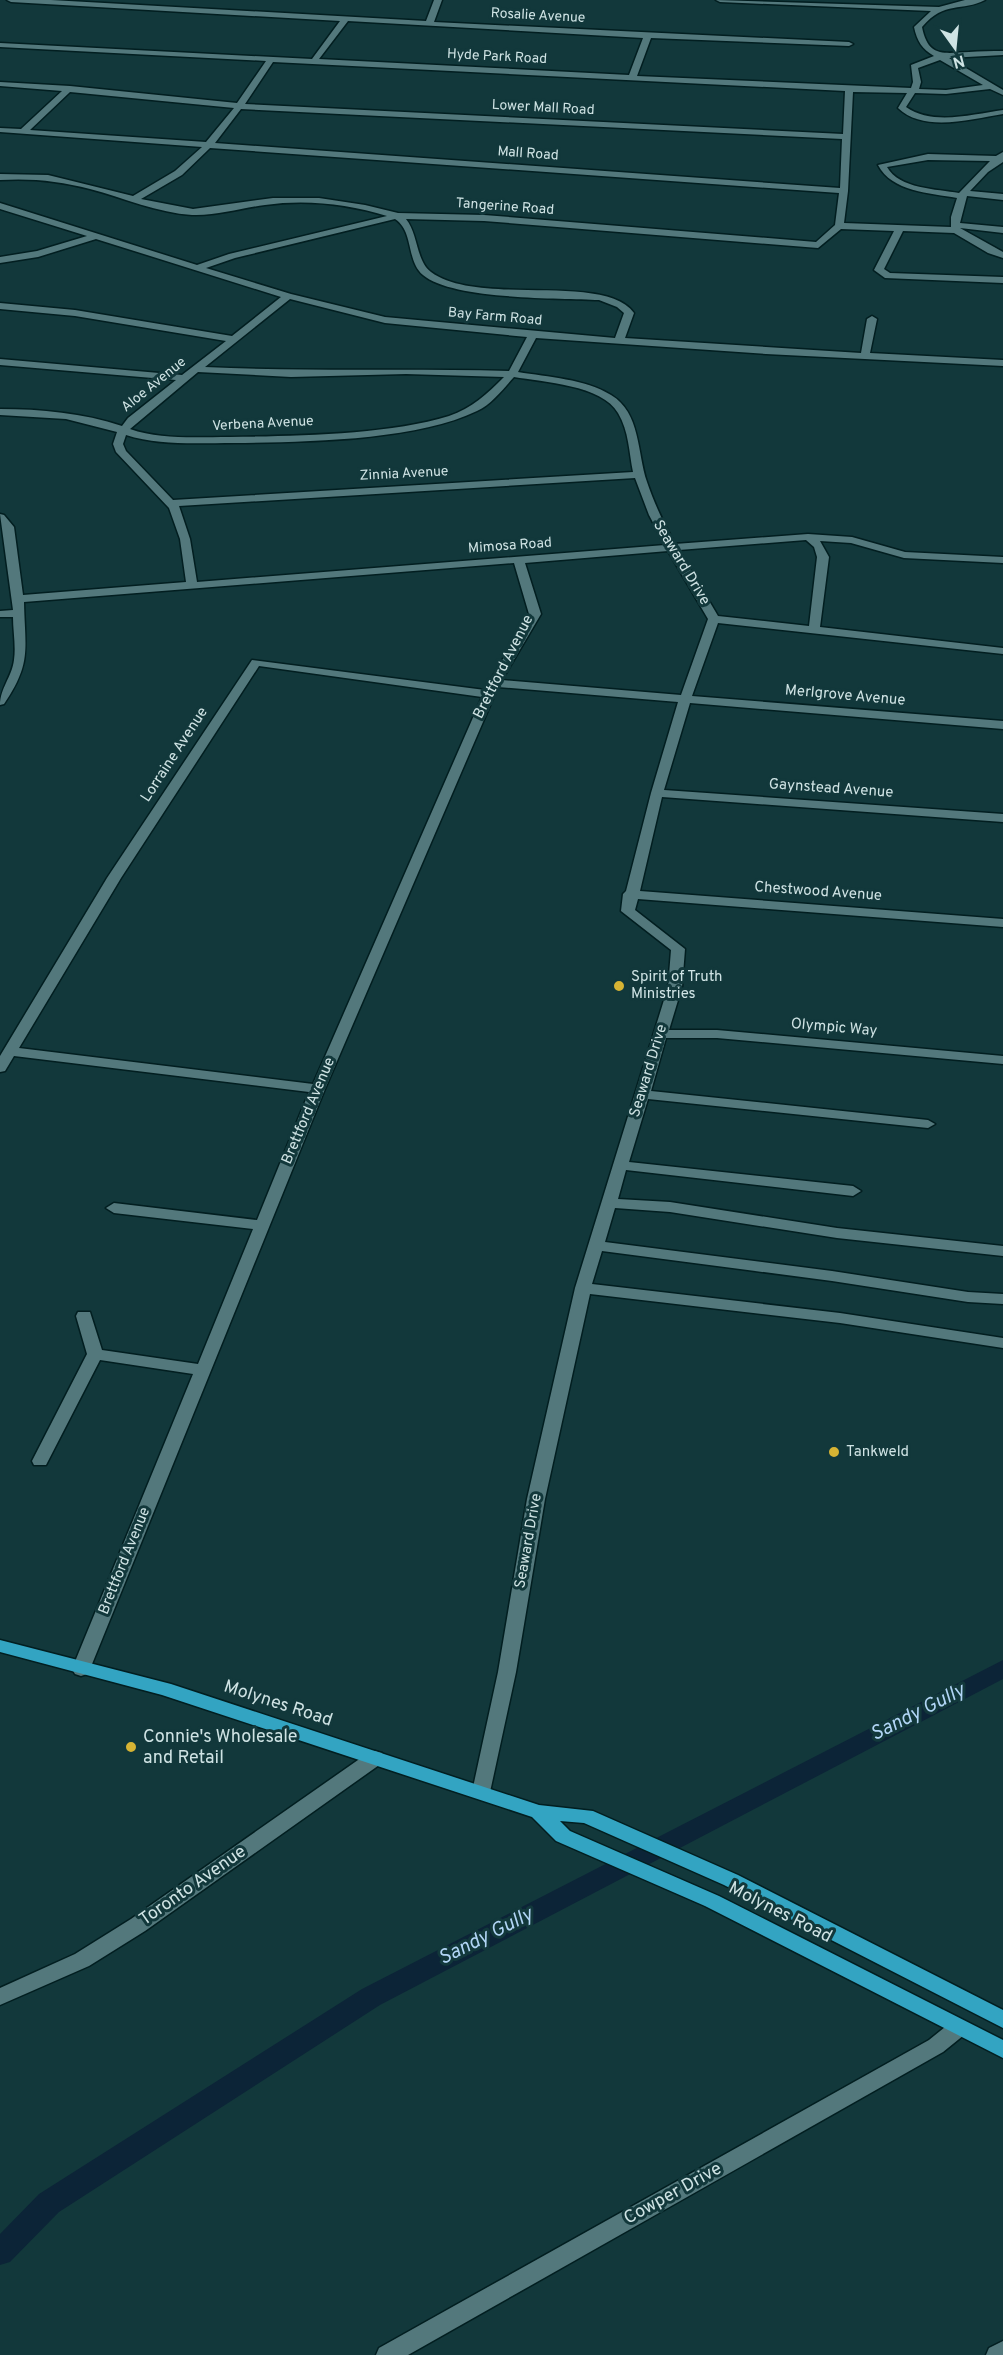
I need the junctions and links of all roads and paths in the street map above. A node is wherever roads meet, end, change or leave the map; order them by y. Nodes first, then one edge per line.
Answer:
1 (11, 0) edge
2 (438, 0) edge
3 (720, 0) edge
4 (981, 0) edge
5 (938, 9) junction
6 (345, 20) junction
7 (429, 24) junction
8 (648, 36) junction
9 (849, 44) dead end
10 (0, 45) edge
11 (1003, 53) edge
12 (945, 57) junction
13 (270, 59) junction
14 (314, 61) junction
15 (632, 78) junction
16 (0, 84) edge
17 (993, 86) junction
18 (70, 88) junction
19 (849, 88) junction
20 (914, 91) junction
21 (1003, 93) edge
22 (240, 106) junction
23 (1003, 112) edge
24 (0, 130) edge
25 (23, 132) junction
26 (845, 137) junction
27 (209, 144) junction
28 (1002, 157) edge
29 (0, 177) edge
30 (844, 190) junction
31 (963, 194) junction
32 (1003, 197) edge
33 (136, 198) junction
34 (0, 206) edge
35 (397, 216) junction
36 (839, 226) junction
37 (956, 228) junction
38 (899, 229) junction
39 (1003, 230) edge
40 (96, 236) junction
41 (1003, 255) edge
42 (0, 260) edge
43 (196, 268) junction
44 (1003, 280) edge
45 (288, 296) junction
46 (0, 306) edge
47 (872, 319) dead end
48 (533, 335) junction
49 (234, 339) junction
50 (620, 341) junction
51 (866, 356) junction
52 (0, 362) edge
53 (1003, 363) edge
54 (195, 369) junction
55 (512, 374) junction
56 (181, 378) junction
57 (0, 412) edge
58 (123, 430) junction
59 (639, 475) junction
60 (171, 503) junction
61 (0, 517) edge
62 (808, 537) junction
63 (673, 547) junction
64 (519, 560) junction
65 (1003, 560) edge
66 (192, 584) junction
67 (18, 599) junction
68 (18, 613) junction
69 (0, 614) edge
70 (714, 619) junction
71 (814, 630) junction
72 (1003, 651) edge
73 (491, 688) junction
74 (685, 700) junction
75 (0, 701) edge
76 (1003, 725) edge
77 (657, 793) junction
78 (1003, 818) edge
79 (630, 894) junction
80 (1003, 923) edge
81 (661, 1034) junction
82 (10, 1051) junction
83 (1003, 1060) edge
84 (0, 1068) edge
85 (318, 1089) junction
86 (642, 1094) junction
87 (928, 1124) dead end
88 (620, 1165) junction
89 (853, 1191) dead end
90 (608, 1203) junction
91 (114, 1208) dead end
92 (262, 1225) junction
93 (594, 1245) junction
94 (1003, 1251) edge
95 (583, 1288) junction
96 (1003, 1299) edge
97 (84, 1316) dead end
98 (1003, 1343) edge
99 (94, 1354) junction
100 (203, 1370) junction
101 (40, 1461) dead end
102 (0, 1646) edge
103 (81, 1669) junction
104 (375, 1758) junction
105 (481, 1792) junction
106 (539, 1812) junction
107 (0, 1997) edge
108 (1003, 2020) edge
109 (957, 2029) junction
110 (1003, 2050) edge
111 (1003, 2351) edge
112 (387, 2355) edge
113 (997, 2355) edge

1 - 6 street, Rosalie Avenue
2 - 7 street
3 - 5 street
4 - 5 street
5 - 12 street
6 - 7 street, Rosalie Avenue
6 - 14 street
7 - 8 street, Rosalie Avenue
8 - 9 street, Rosalie Avenue
8 - 15 street
10 - 13 street, Hyde Park Road
11 - 12 street
12 - 17 street
12 - 20 street
13 - 14 street, Hyde Park Road
13 - 22 street
14 - 15 street, Hyde Park Road
15 - 19 street, Hyde Park Road
16 - 18 street, Lower Mall Road
17 - 20 street, Hyde Park Road
17 - 21 street
18 - 22 street, Lower Mall Road
18 - 25 street
19 - 20 street, Hyde Park Road
19 - 26 street
20 - 23 street
22 - 26 street, Lower Mall Road
22 - 27 street
24 - 25 street, Mall Road
25 - 27 street, Mall Road
26 - 30 street
27 - 30 street, Mall Road
27 - 33 street
28 - 31 street
28 - 31 street
29 - 33 street
30 - 36 street
31 - 32 street
31 - 37 street
33 - 35 street
34 - 40 street, Bay Farm Road
35 - 36 street, Tangerine Road
35 - 43 street, Tangerine Road
35 - 50 street
36 - 38 street
37 - 38 street
37 - 39 street
37 - 41 street
38 - 44 street
40 - 42 street
40 - 43 street, Bay Farm Road
43 - 45 street, Bay Farm Road
45 - 48 street, Bay Farm Road
45 - 49 street, Aloe Avenue
46 - 49 street
47 - 51 street
48 - 50 street, Bay Farm Road
48 - 55 street
49 - 54 street, Aloe Avenue
50 - 51 street, Bay Farm Road
51 - 53 street, Bay Farm Road
52 - 56 street
54 - 55 street, Seaward Drive
54 - 56 street, Aloe Avenue
55 - 58 street, Verbena Avenue
55 - 59 street, Seaward Drive
56 - 58 street, Aloe Avenue
57 - 58 street, Verbena Avenue
58 - 60 street, Aloe Avenue
59 - 60 street, Zinnia Avenue
59 - 63 street, Seaward Drive
60 - 66 street, Aloe Avenue
61 - 67 street
62 - 63 street, Mimosa Road
62 - 65 street, Mimosa Road
62 - 71 street
63 - 64 street, Mimosa Road
63 - 70 street, Seaward Drive
64 - 66 street, Mimosa Road
64 - 73 street, Brettford Avenue
66 - 67 street, Mimosa Road
67 - 68 street
68 - 69 street
68 - 75 street
70 - 71 street
70 - 74 street, Seaward Drive
71 - 72 street
73 - 74 street, Merlgrove Avenue
73 - 82 street, Lorraine Avenue
73 - 85 street, Brettford Avenue
74 - 76 street, Merlgrove Avenue
74 - 77 street, Seaward Drive
77 - 78 street, Gaynstead Avenue
77 - 79 street, Seaward Drive
79 - 80 street, Chestwood Avenue
79 - 81 street, Seaward Drive
81 - 83 street, Olympic Way
81 - 86 street, Seaward Drive
82 - 84 street, Lorraine Avenue
82 - 85 street
85 - 92 street, Brettford Avenue
86 - 87 street
86 - 88 street, Seaward Drive
88 - 89 street
88 - 90 street, Seaward Drive
90 - 93 street, Seaward Drive
90 - 94 street
91 - 92 street
92 - 100 street, Brettford Avenue
93 - 95 street, Seaward Drive
93 - 96 street
95 - 98 street
95 - 105 street, Seaward Drive
97 - 99 street
99 - 100 street
99 - 101 street
100 - 103 street, Brettford Avenue
102 - 103 main road, Molynes Road
103 - 104 main road, Molynes Road
104 - 105 main road, Molynes Road
104 - 107 street, Toronto Avenue
105 - 106 main road, Molynes Road
106 - 108 main road, Molynes Road
106 - 109 main road, Molynes Road
109 - 110 main road, Molynes Road
109 - 112 street, Cowper Drive
111 - 113 street

